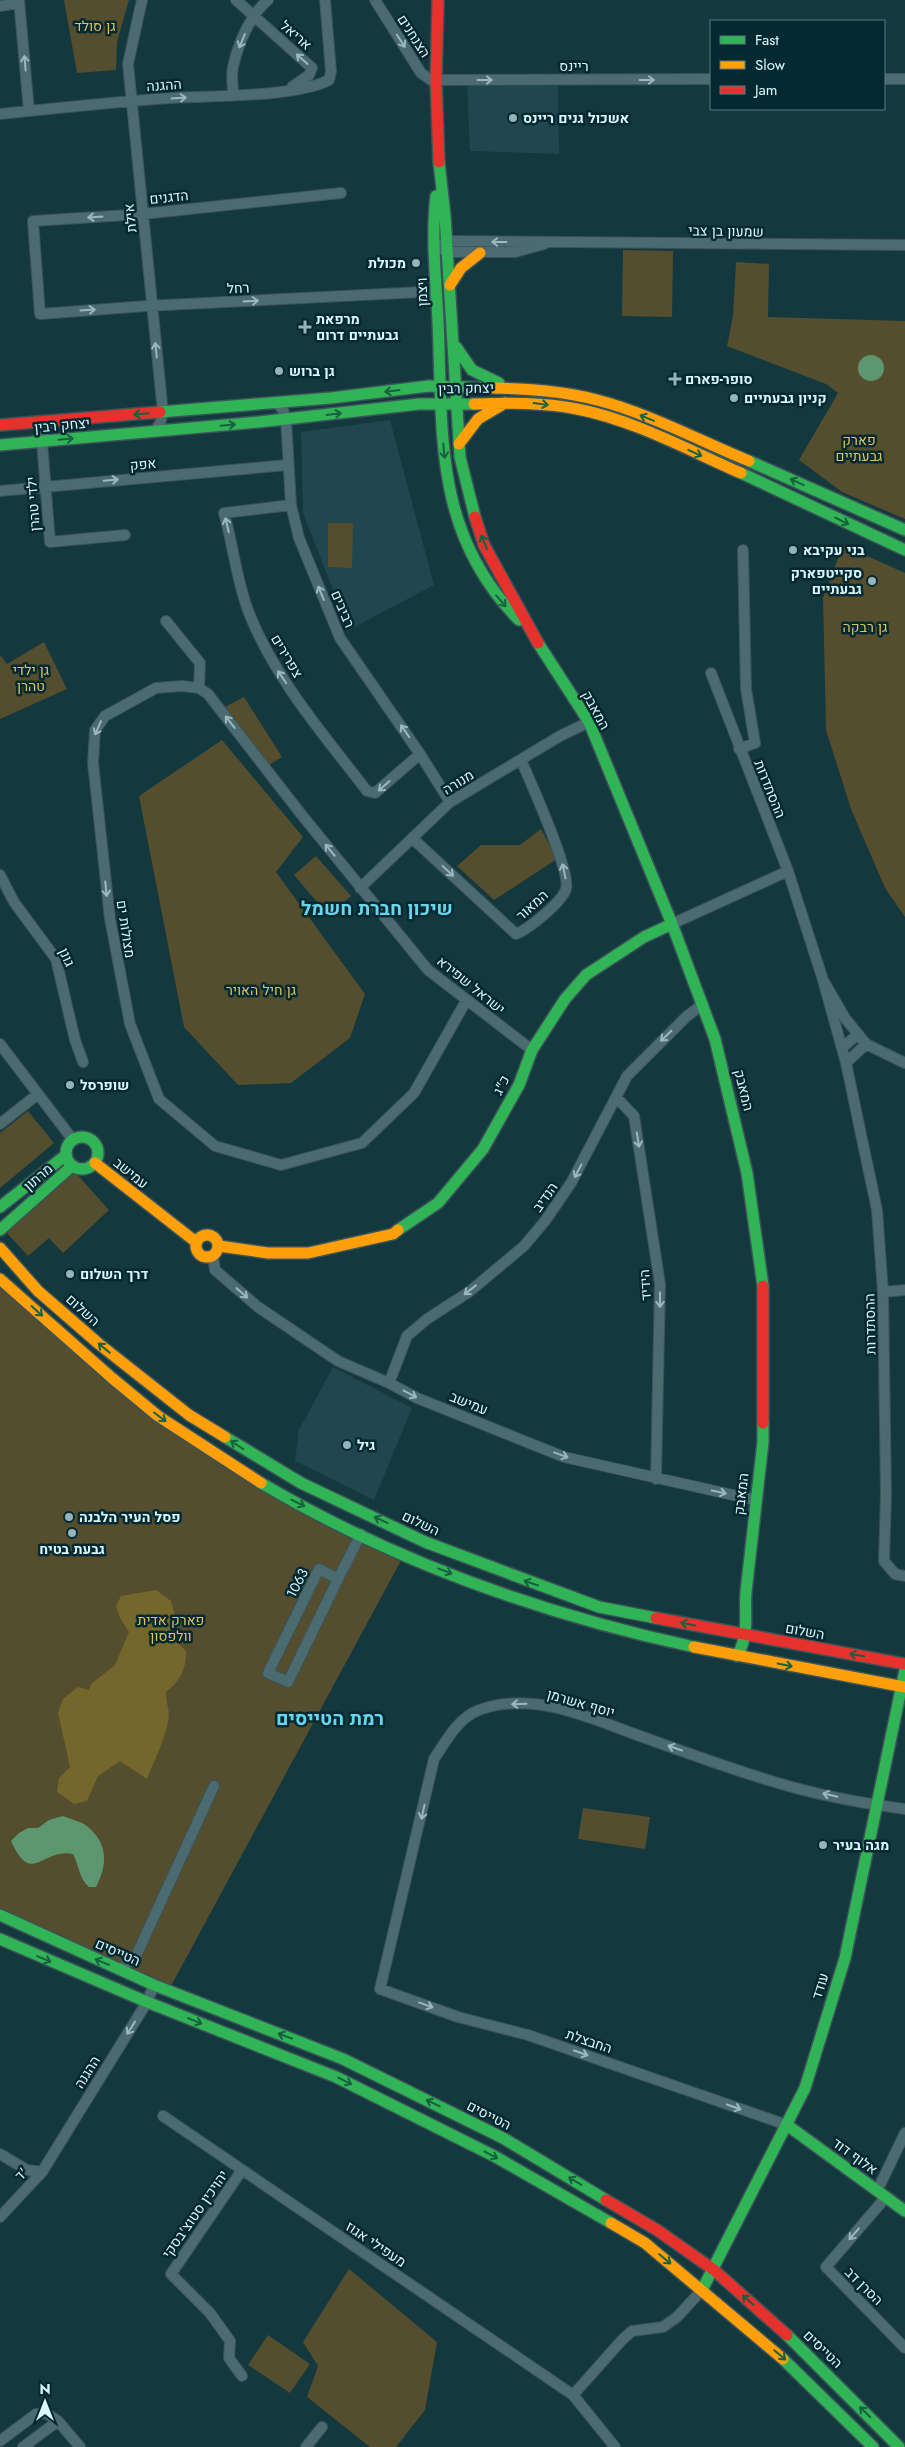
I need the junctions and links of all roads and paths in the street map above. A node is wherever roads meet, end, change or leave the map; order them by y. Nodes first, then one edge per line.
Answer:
1 (142, 0) edge
2 (236, 0) edge
3 (268, 0) edge
4 (325, 0) edge
5 (375, 0) edge
6 (438, 0) edge
7 (19, 1) edge
8 (0, 6) edge
9 (254, 17) junction
10 (710, 79) edge
11 (885, 79) edge
12 (905, 79) edge
13 (436, 81) junction
14 (286, 91) junction
15 (233, 94) junction
16 (131, 101) junction
17 (29, 111) junction
18 (0, 114) edge
19 (439, 180) junction
20 (341, 193) dead end
21 (143, 214) junction
22 (548, 243) junction
23 (905, 245) edge
24 (435, 247) junction
25 (447, 247) junction
26 (480, 253) junction
27 (450, 285) junction
28 (437, 297) junction
29 (152, 306) junction
30 (40, 314) joint
31 (455, 345) junction
32 (440, 386) junction
33 (456, 386) junction
34 (517, 388) junction
35 (457, 402) junction
36 (509, 402) junction
37 (277, 403) junction
38 (441, 403) junction
39 (162, 412) junction
40 (286, 419) junction
41 (52, 422) junction
42 (0, 425) edge
43 (155, 432) junction
44 (42, 442) junction
45 (459, 444) junction
46 (0, 445) edge
47 (288, 465) junction
48 (45, 486) junction
49 (0, 491) edge
50 (291, 504) junction
51 (905, 530) edge
52 (125, 535) dead end
53 (743, 550) dead end
54 (905, 550) edge
55 (166, 620) dead end
56 (530, 631) junction
57 (711, 673) dead end
58 (199, 688) junction
59 (589, 722) junction
60 (739, 749) junction
61 (420, 754) junction
62 (521, 760) junction
63 (450, 802) junction
64 (412, 838) junction
65 (788, 871) junction
66 (0, 875) edge
67 (360, 888) junction
68 (672, 924) junction
69 (823, 980) junction
70 (466, 1001) junction
71 (702, 1004) junction
72 (858, 1034) junction
73 (0, 1044) edge
74 (866, 1044) junction
75 (842, 1048) junction
76 (532, 1050) junction
77 (83, 1062) dead end
78 (846, 1063) junction
79 (905, 1063) edge
80 (38, 1094) junction
81 (617, 1098) junction
82 (0, 1124) edge
83 (73, 1140) junction
84 (66, 1155) junction
85 (95, 1163) junction
86 (72, 1166) junction
87 (0, 1207) edge
88 (0, 1230) edge
89 (196, 1242) junction
90 (219, 1246) junction
91 (0, 1248) edge
92 (212, 1257) junction
93 (0, 1279) edge
94 (905, 1290) edge
95 (883, 1292) junction
96 (389, 1383) junction
97 (656, 1479) junction
98 (755, 1500) junction
99 (361, 1534) junction
100 (905, 1576) edge
101 (338, 1579) junction
102 (741, 1635) junction
103 (737, 1656) junction
104 (905, 1664) edge
105 (905, 1670) edge
106 (903, 1687) edge
107 (214, 1786) dead end
108 (878, 1806) junction
109 (905, 1809) edge
110 (0, 1915) edge
111 (0, 1939) edge
112 (136, 1956) junction
113 (120, 1970) junction
114 (139, 1978) junction
115 (154, 1985) junction
116 (380, 1989) joint
117 (147, 2002) junction
118 (163, 2116) dead end
119 (788, 2125) junction
120 (905, 2133) edge
121 (0, 2154) edge
122 (242, 2170) junction
123 (42, 2172) junction
124 (882, 2194) junction
125 (905, 2211) edge
126 (0, 2217) edge
127 (714, 2270) junction
128 (702, 2290) junction
129 (905, 2348) edge
130 (242, 2376) dead end
131 (574, 2395) junction
132 (58, 2421) junction
133 (322, 2427) dead end
134 (0, 2441) edge
135 (23, 2447) edge
136 (80, 2447) edge
137 (306, 2447) edge
138 (615, 2447) edge
139 (873, 2447) edge
140 (899, 2447) edge

1 - 16 street, אילת
2 - 9 street, אריאל
3 - 9 street
4 - 14 street, ההגנה
5 -> 13 street, הצנחנים
6 - 13 main road, ויצמן
7 - 8 street
17 -> 7 street
14 -> 9 street, אריאל
9 -> 15 street
13 -> 10 street, ריינס
11 - 12 street
13 - 19 main road, ויצמן
14 - 15 street, ההגנה
16 -> 15 street, ההגנה
16 - 17 street, ההגנה
16 - 21 street, אילת
17 - 18 street, ההגנה
19 - 24 main road, ויצמן
19 - 25 main road, ויצמן
20 - 21 street, הדגנים
21 - 29 street, אילת
21 -> 30 street, הדגנים
22 - 23 street, שמעון בן צבי
22 -> 25 street, שמעון בן צבי
22 - 26 street, שמעון בן צבי
24 - 25 street, שמעון בן צבי
24 - 28 main road, ויצמן
25 - 26 street, שמעון בן צבי
25 - 27 main road, ויצמן
26 - 27 main road
27 - 31 main road, ויצמן
29 -> 28 street, רחל
28 - 32 main road, ויצמן
30 -> 29 street, רחל
39 -> 29 street, אילת
31 - 33 main road, ויצמן
31 - 34 main road
32 - 33 main road, יצחק רבין
32 -> 37 main road, יצחק רבין
32 - 38 main road, ויצמן
33 - 34 main road, יצחק רבין
33 - 35 main road, ויצמן
51 -> 34 main road, יצחק רבין
35 - 36 main road, יצחק רבין
35 - 38 main road, יצחק רבין
35 - 45 main road, המאבק
36 - 45 main road
36 -> 54 main road, יצחק רבין
37 - 39 main road, יצחק רבין
37 - 40 street, רביבים
40 -> 38 main road, יצחק רבין
38 -> 56 main road, המאבק
39 -> 41 main road, יצחק רבין
39 - 43 street, אילת
43 -> 40 main road, יצחק רבין
40 - 47 street, רביבים
41 - 42 main road, יצחק רבין
41 - 44 street
44 -> 43 main road, יצחק רבין
44 - 46 main road, יצחק רבין
44 - 48 street, ילדי טהרן
56 -> 45 main road, המאבק
48 -> 47 street, אפק
47 - 50 street, רביבים
48 - 49 street, אפק
48 - 52 street, ילדי טהרן
61 -> 50 street, רביבים
61 -> 50 street, צפרירים
53 - 60 street, ההסתדרות
55 - 58 street
56 - 59 main road, המאבק
57 - 60 street
67 -> 58 street
58 -> 70 street, מצולות ים
59 - 62 street, מנורה
59 - 68 main road, המאבק
60 - 65 street, ההסתדרות
61 - 63 street, רביבים
62 - 63 street, מנורה
64 -> 62 street, המאור
63 - 64 street, מנורה
64 - 67 street, מנורה
65 - 68 street, כ"ג
65 - 69 street, ההסתדרות
66 - 77 street, גונן
67 - 70 street, ישראל שפירא
68 - 71 main road, המאבק
68 - 76 main road, כ"ג
69 - 72 street, ההסתדרות
69 - 75 street, ההסתדרות
70 - 76 street, ישראל שפירא
71 -> 81 street, הנדיב
71 - 98 main road, המאבק
72 - 74 street, ההסתדרות
72 - 75 street
73 - 80 street
74 - 78 street
74 - 79 street
75 - 78 street, ההסתדרות
76 - 90 main road, כ"ג
78 - 95 street, ההסתדרות
80 - 82 street
80 - 83 street
81 -> 96 street, הנדיב
81 -> 97 street, הידיד
83 - 84 main road
83 - 85 main road
84 - 86 main road
84 - 87 main road, מרתון
85 - 86 main road
85 - 89 main road, עמישב
86 - 88 main road, מרתון
89 - 90 main road
89 - 92 main road
90 - 92 main road
102 -> 91 main road, השלום
92 -> 96 street, עמישב
93 -> 99 main road
94 - 95 street
95 - 100 street, ההסתדרות
96 -> 97 street, עמישב
97 -> 98 street, עמישב
98 - 102 main road, המאבק
99 - 101 street
99 -> 103 main road
101 - 101 street, 1063
102 - 103 main road, המאבק
104 -> 102 main road, השלום
103 -> 106 main road
105 - 106 main road, עודד
106 - 108 main road, עודד
107 - 112 street
108 - 109 street
108 -> 116 street, יוסף אשרמן
108 - 119 main road, עודד
113 -> 110 main road, הטייסים
111 -> 117 main road
112 - 113 street
112 - 114 street
113 - 114 main road, הטייסים
114 - 115 main road, הטייסים
115 - 117 street, ההגנה
127 -> 115 main road, הטייסים
116 -> 119 street, החבצלת
117 -> 123 street, ההגנה
117 -> 128 main road
118 - 122 street, מעפילי אגוז
119 - 124 main road, אלוף דוד
119 - 127 main road, עודד
120 - 124 street
121 - 123 street
122 - 130 street, יהויכין סטוצ'בסקי
122 - 131 street, מעפילי אגוז
123 - 126 street, ד'
124 - 125 main road, אלוף דוד
124 -> 129 street, הסרן דב
127 - 128 main road, עודד
140 -> 127 main road, הטייסים
128 - 131 street
128 -> 139 main road
131 - 138 street, מעפילי אגוז
132 - 134 street
132 - 135 street
132 - 136 street
133 - 137 street

